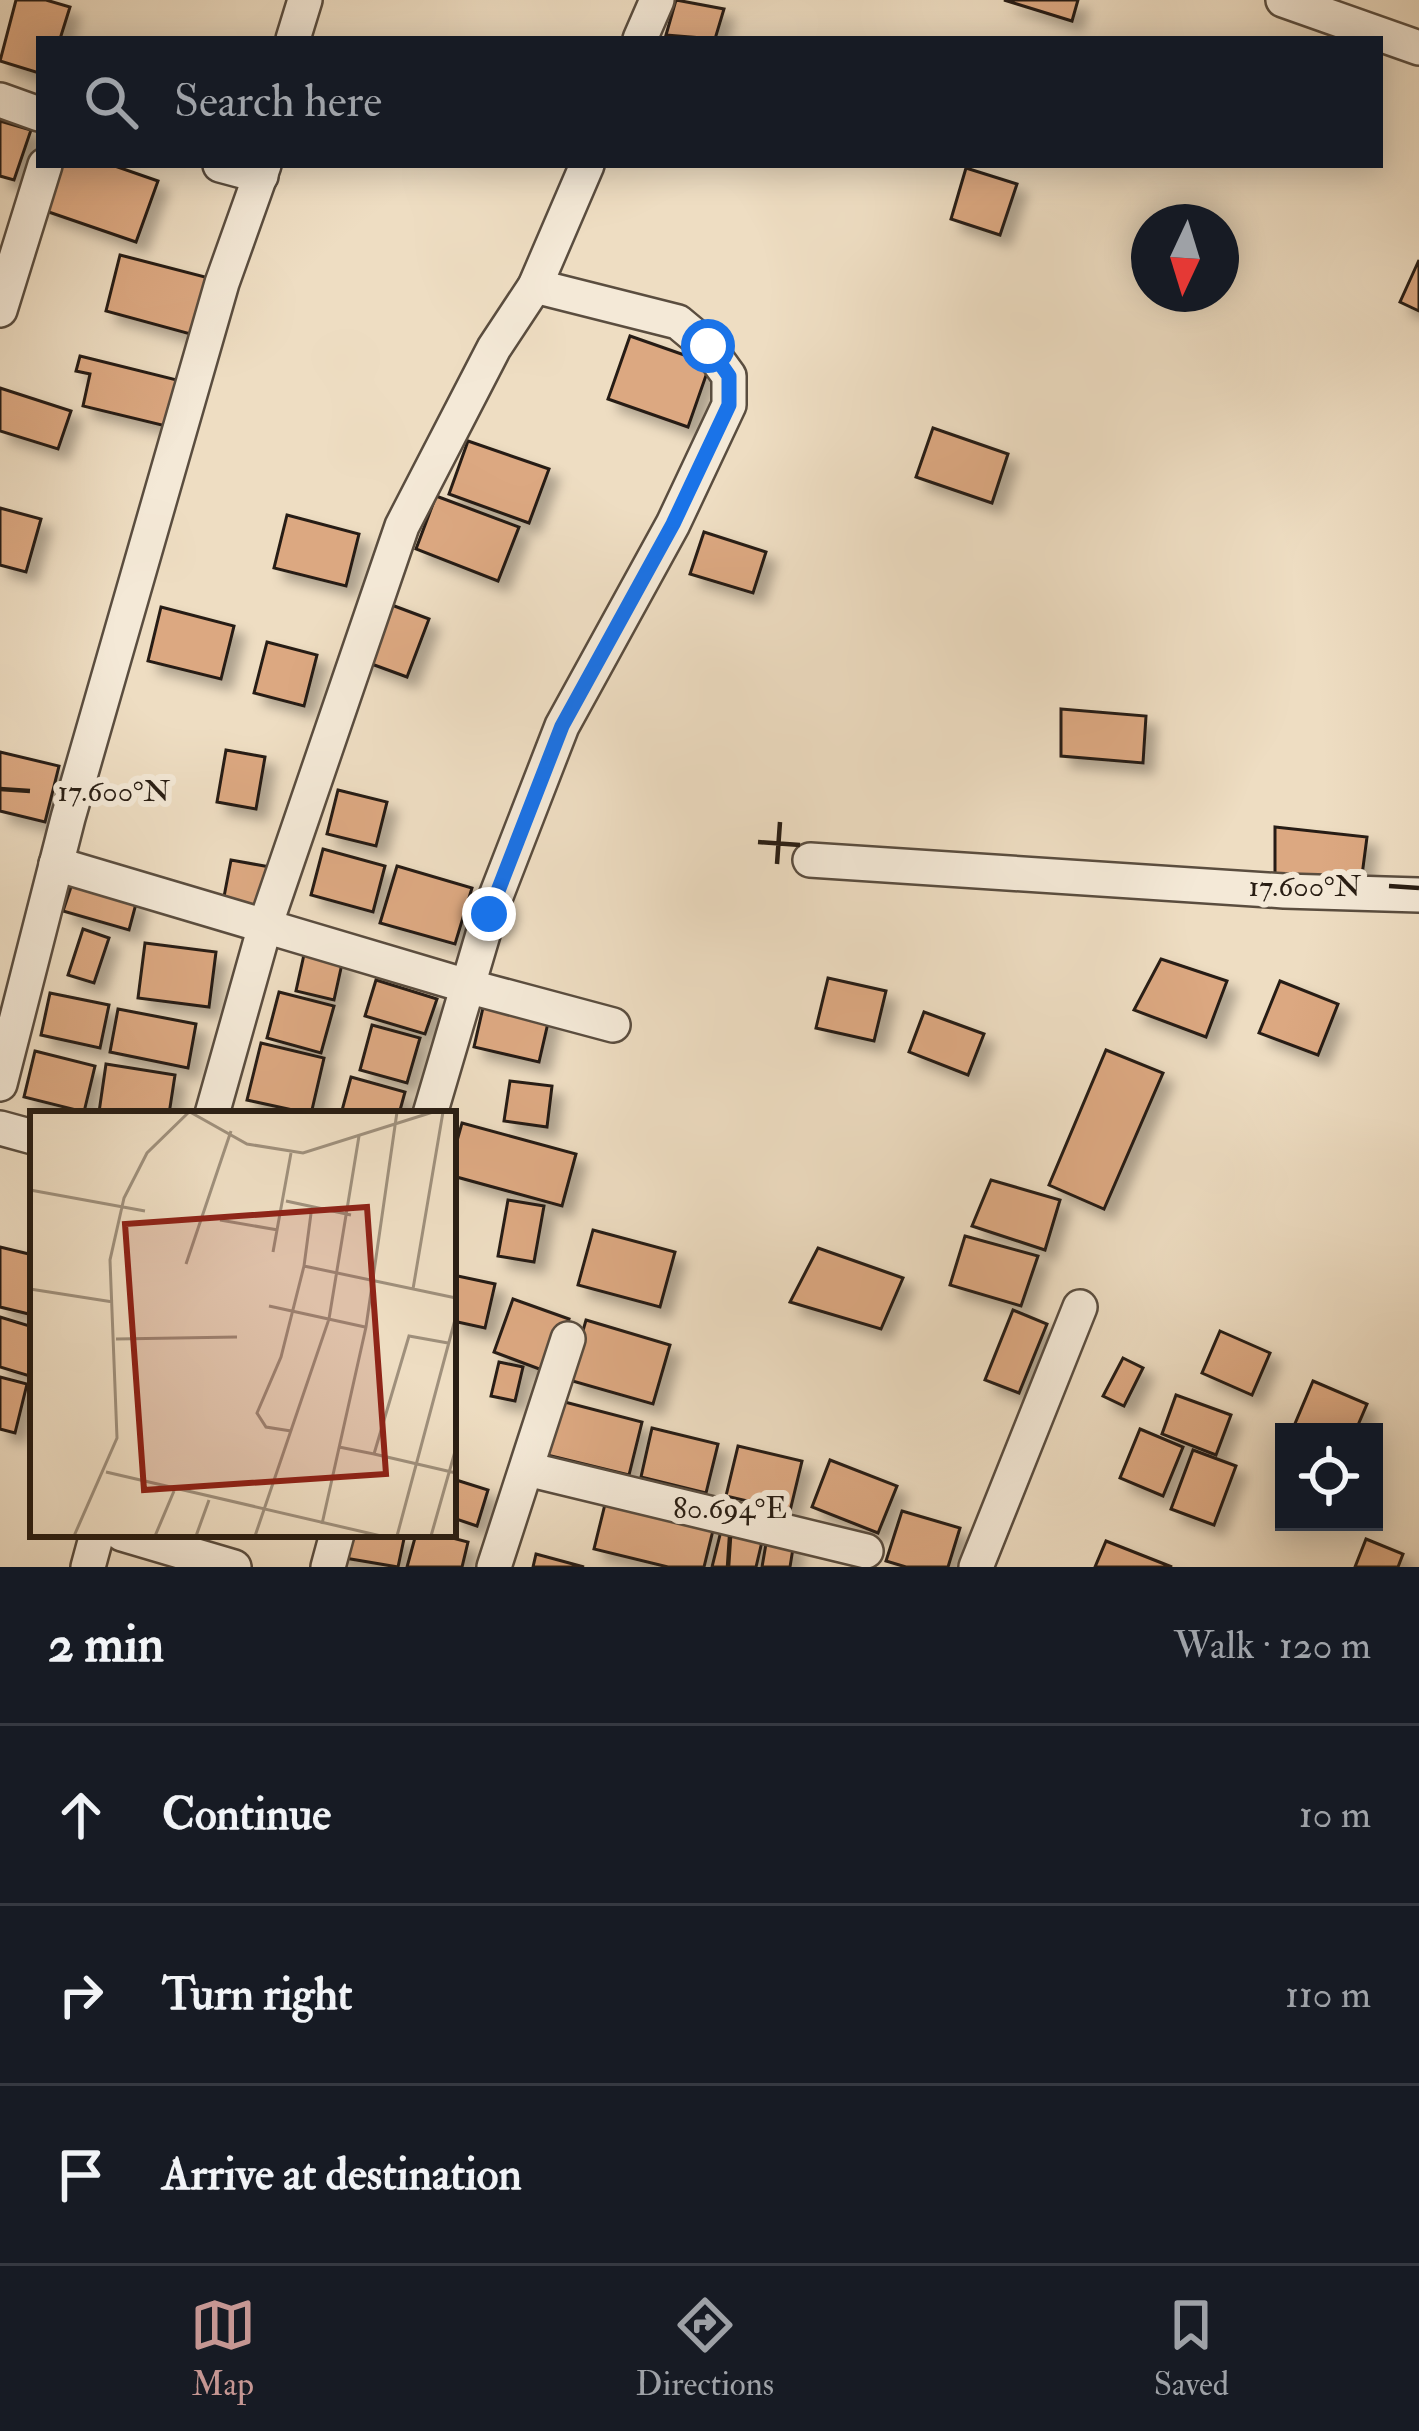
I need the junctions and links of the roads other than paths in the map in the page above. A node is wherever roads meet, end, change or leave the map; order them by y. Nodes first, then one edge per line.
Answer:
1 (305, 0) edge
2 (657, 0) edge
3 (1282, 0) edge
4 (293, 36) edge
5 (641, 36) edge
6 (1419, 48) edge
7 (0, 100) edge
8 (36, 113) edge
9 (44, 168) edge
10 (586, 168) edge
11 (262, 171) edge
12 (535, 286) junction
13 (0, 310) edge
14 (810, 860) dead end
15 (56, 864) junction
16 (1419, 895) edge
17 (266, 926) junction
18 (467, 986) junction
19 (613, 1025) dead end
20 (0, 1084) edge
21 (213, 1111) edge
22 (431, 1111) edge
23 (0, 1129) edge
24 (30, 1136) edge
25 (1080, 1307) dead end
26 (568, 1339) dead end
27 (527, 1469) junction
28 (96, 1537) edge
29 (132, 1537) edge
30 (336, 1537) edge
31 (866, 1551) dead end
32 (88, 1567) edge
33 (234, 1567) edge
34 (328, 1567) edge
35 (494, 1567) edge
36 (976, 1567) edge

1 - 4 street
2 - 5 street
3 - 6 street
7 - 8 street
9 - 13 street
10 - 12 street
11 - 15 street
12 - 17 street
12 - 18 street
14 - 16 street
15 - 17 street
15 - 20 street
17 - 18 street
17 - 21 street
18 - 19 street
18 - 22 street
23 - 24 street
25 - 36 street
26 - 27 street
27 - 31 street
27 - 35 street
28 - 32 street
29 - 33 street
30 - 34 street

